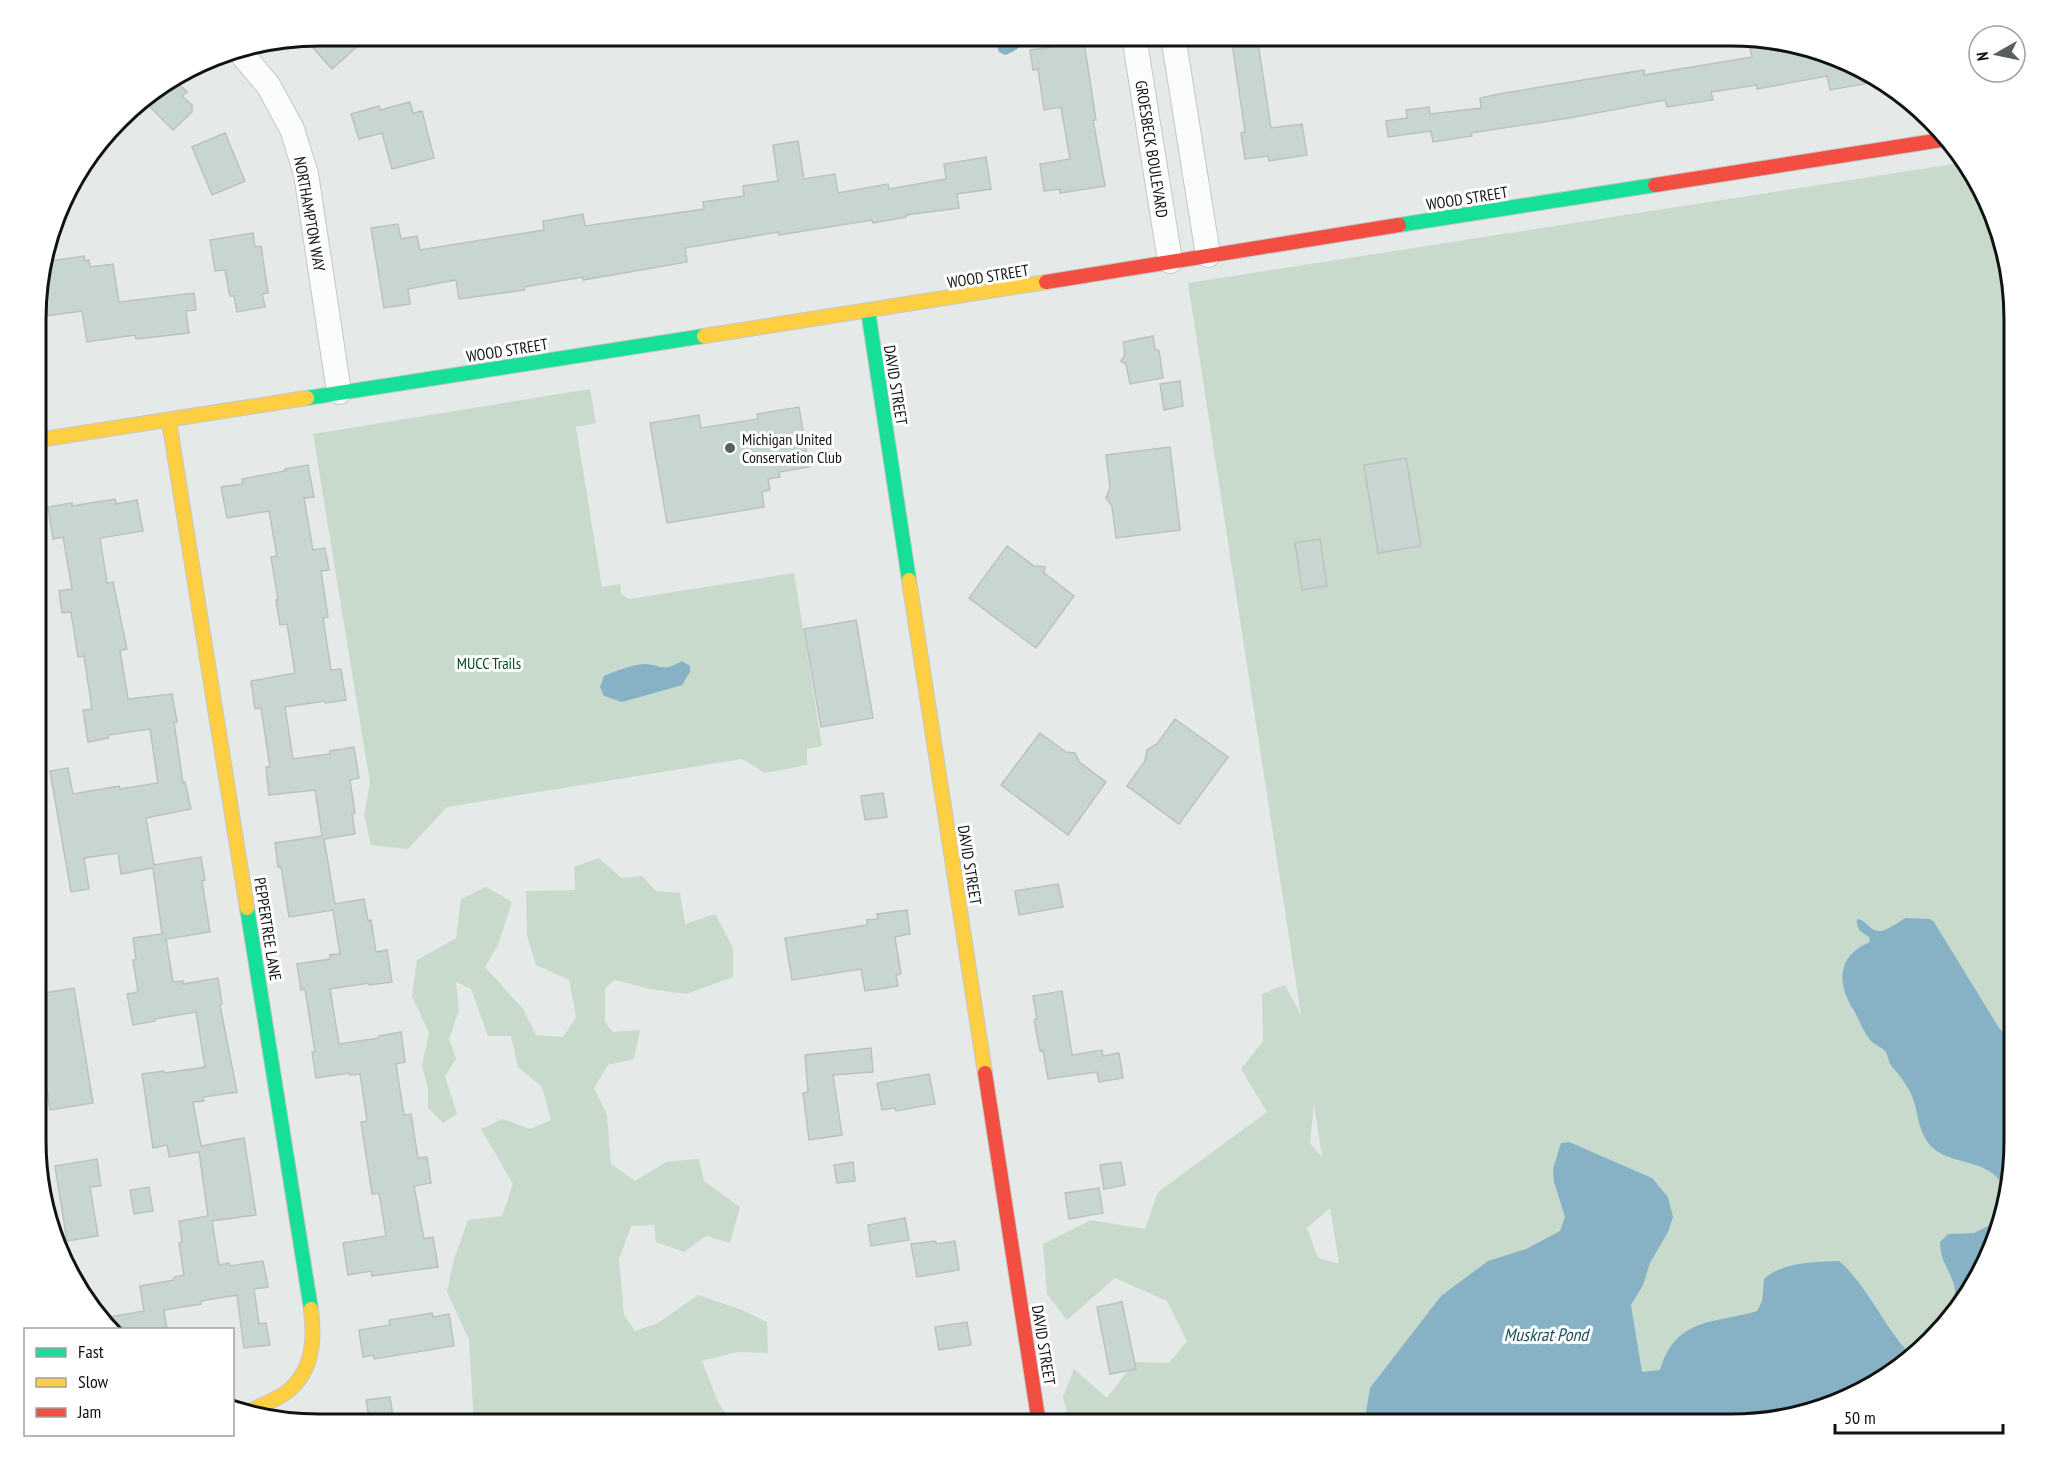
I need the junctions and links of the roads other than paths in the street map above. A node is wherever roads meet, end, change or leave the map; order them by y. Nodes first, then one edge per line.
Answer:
1 (1136, 46) edge
2 (1175, 46) edge
3 (245, 57) edge
4 (1937, 141) edge
5 (1208, 255) junction
6 (1170, 261) junction
7 (868, 311) junction
8 (339, 392) junction
9 (169, 421) junction
10 (46, 439) edge
11 (258, 1406) edge
12 (1037, 1414) edge

1 - 6 street, GROESBECK BOULEVARD
2 - 5 street
3 - 8 street, NORTHAMPTON WAY
4 - 5 street, WOOD STREET
5 - 6 street, WOOD STREET
6 - 7 street, WOOD STREET
7 - 8 street, WOOD STREET
7 - 12 street, DAVID STREET
8 - 9 street, WOOD STREET
9 - 10 street, WOOD STREET
9 - 11 street, PEPPERTREE LANE

